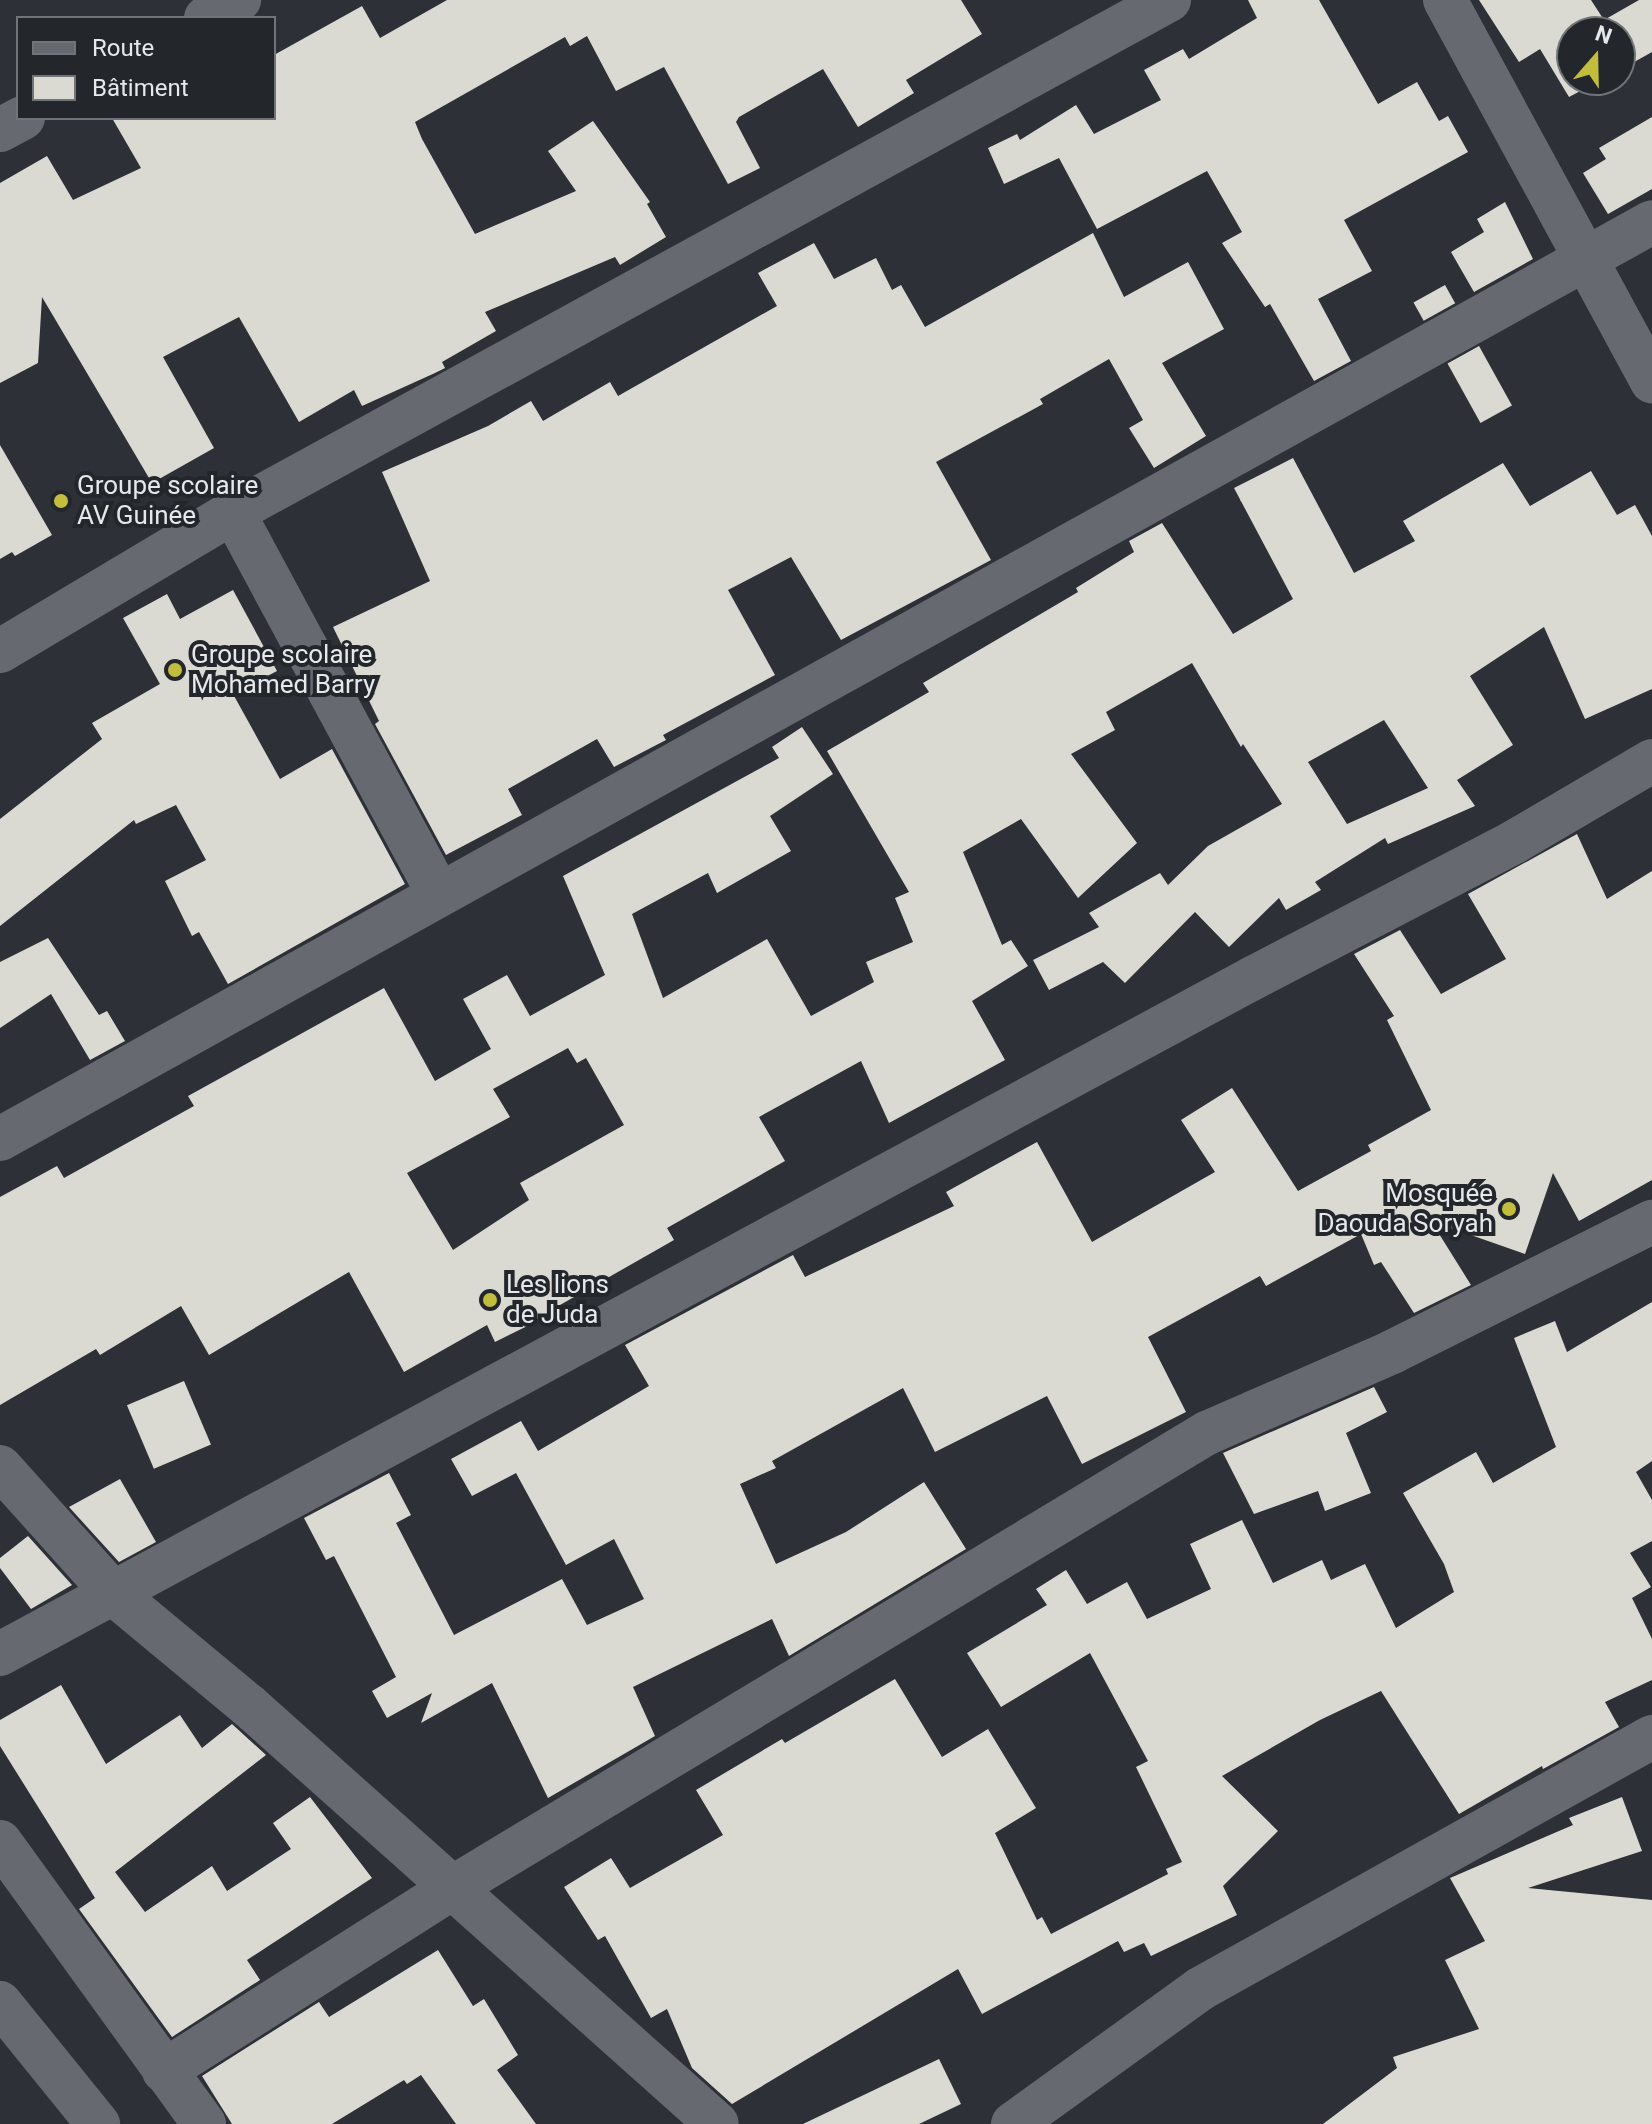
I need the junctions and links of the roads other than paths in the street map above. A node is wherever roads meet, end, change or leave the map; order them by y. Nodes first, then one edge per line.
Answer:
1 (239, 0) edge
2 (1169, 0) edge
3 (1445, 0) edge
4 (210, 16) edge
5 (19, 120) edge
6 (0, 130) edge
7 (1652, 222) edge
8 (1587, 255) junction
9 (1652, 381) edge
10 (233, 512) junction
11 (0, 651) edge
12 (1652, 761) edge
13 (439, 894) junction
14 (0, 1139) edge
15 (1652, 1222) edge
16 (0, 1467) edge
17 (114, 1594) junction
18 (0, 1654) edge
19 (1652, 1737) edge
20 (0, 1842) edge
21 (452, 1888) junction
22 (0, 2003) edge
23 (164, 2071) junction
24 (98, 2124) edge
25 (204, 2124) edge
26 (717, 2124) edge
27 (1013, 2124) edge

1 - 4 street
2 - 10 street
3 - 8 street
5 - 6 street
7 - 8 street
8 - 9 street
8 - 13 street
10 - 11 street
10 - 13 street
12 - 17 street
13 - 14 street
15 - 21 street
16 - 17 street
17 - 18 street
17 - 21 street
19 - 27 street
20 - 23 street
21 - 23 street
21 - 26 street
22 - 24 street
23 - 25 street

